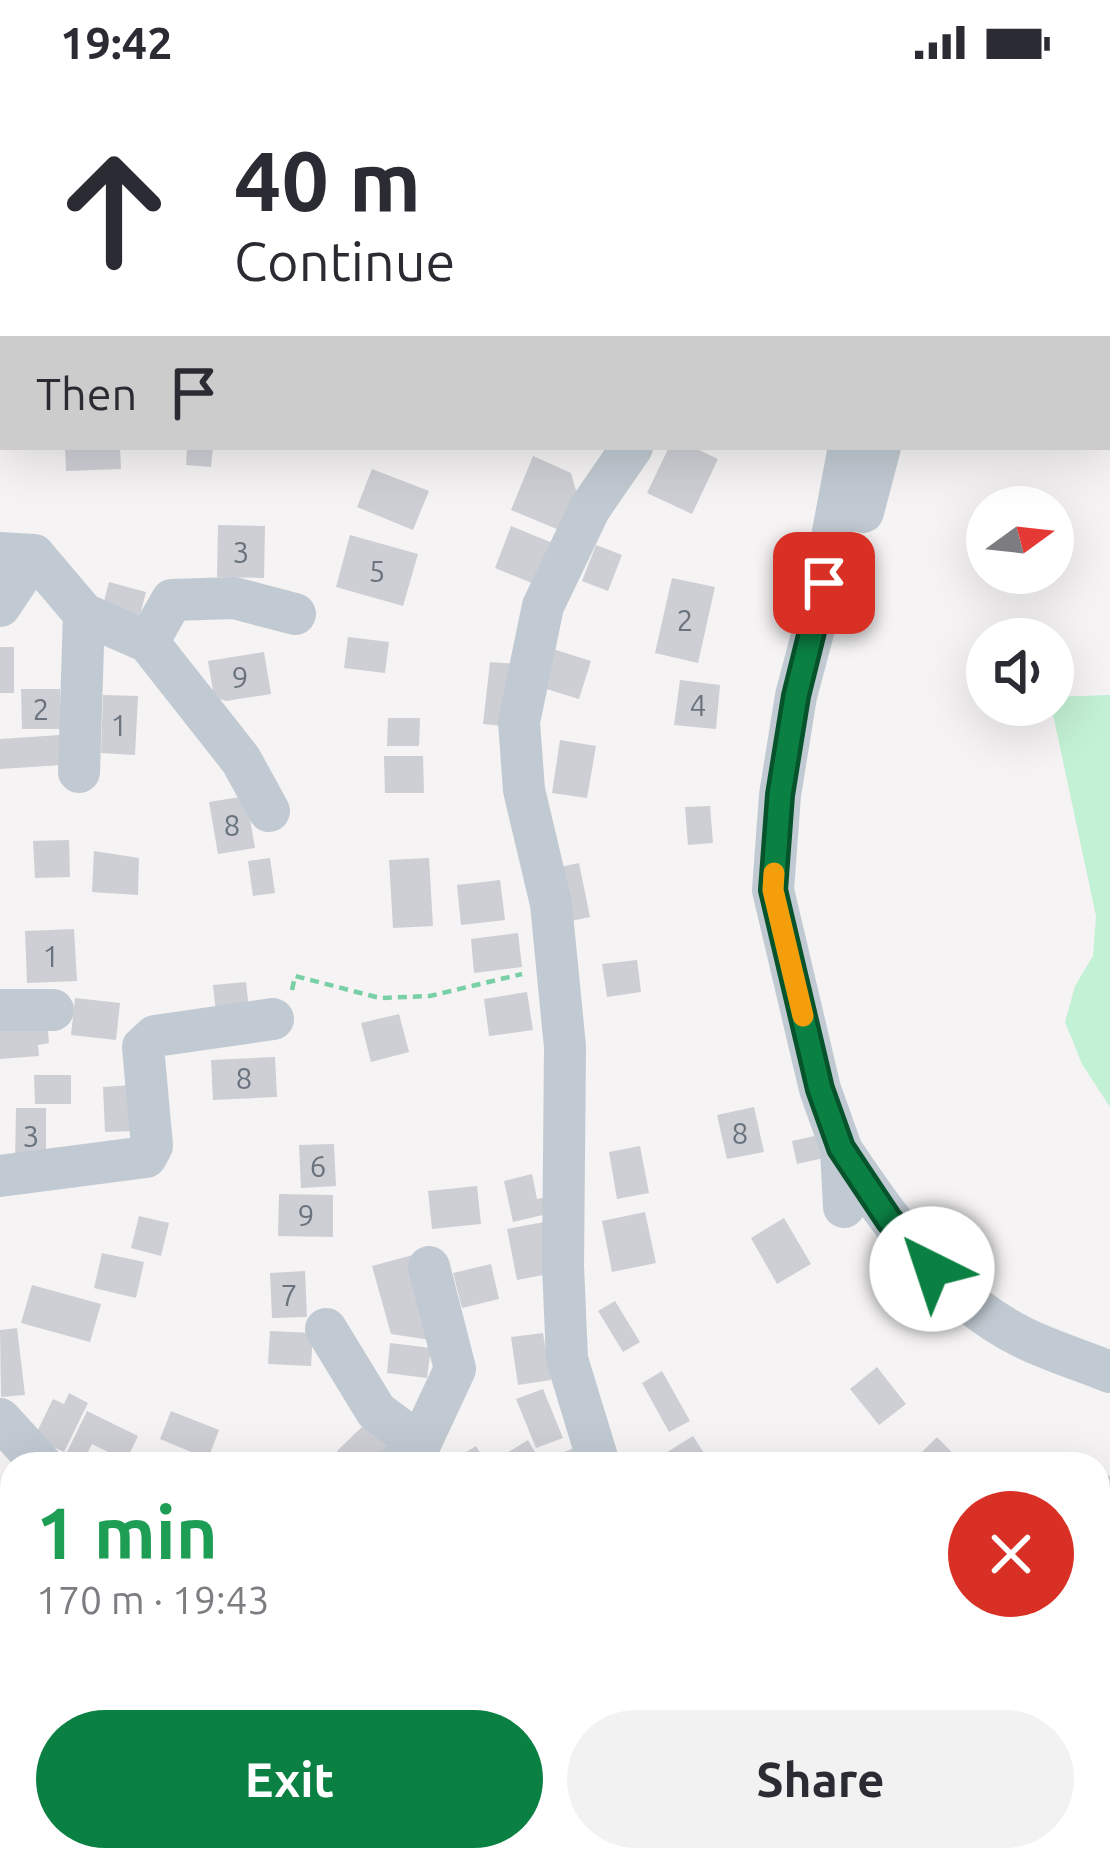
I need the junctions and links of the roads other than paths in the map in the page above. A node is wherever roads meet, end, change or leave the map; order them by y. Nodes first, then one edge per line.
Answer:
1 (630, 450) edge
2 (848, 450) edge
3 (879, 450) edge
4 (17, 554) edge
5 (0, 606) edge
6 (84, 614) junction
7 (295, 614) dead end
8 (817, 617) junction
9 (148, 642) junction
10 (79, 772) dead end
11 (269, 811) dead end
12 (0, 1010) edge
13 (52, 1010) dead end
14 (273, 1019) road end
15 (841, 1148) junction
16 (0, 1176) edge
17 (844, 1207) dead end
18 (429, 1267) dead end
19 (326, 1329) dead end
20 (1110, 1372) edge
21 (0, 1419) edge
22 (30, 1452) edge
23 (407, 1452) edge
24 (410, 1452) edge
25 (595, 1452) edge

1 - 25 street
2 - 8 street
3 - 8 street
4 - 5 street
4 - 6 street
6 - 9 street
6 - 10 street
7 - 9 street
8 - 15 street
9 - 11 street
12 - 13 street
14 - 16 street
15 - 17 street
15 - 20 street
18 - 24 street
19 - 23 street
21 - 22 street

